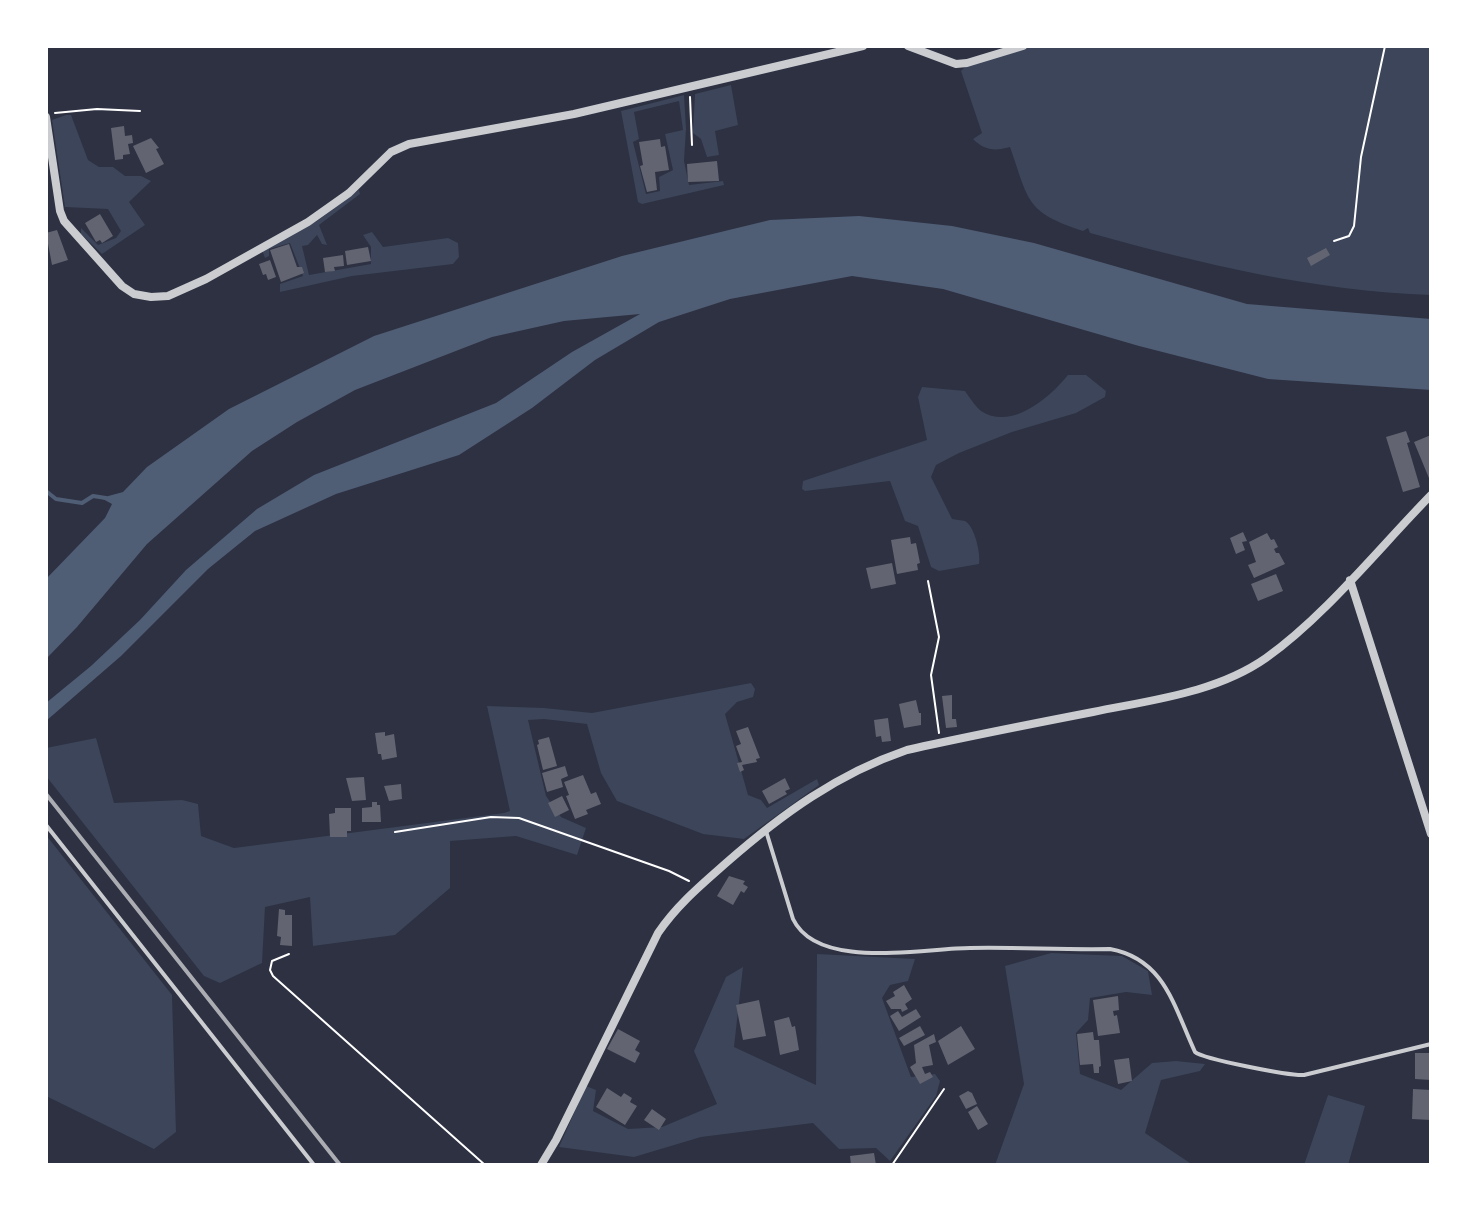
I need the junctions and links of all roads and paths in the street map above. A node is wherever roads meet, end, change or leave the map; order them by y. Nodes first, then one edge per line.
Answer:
1 (863, 46) edge
2 (908, 46) edge
3 (1023, 46) edge
4 (1385, 46) edge
5 (689, 88) junction
6 (140, 111) dead end
7 (46, 115) edge
8 (692, 145) dead end
9 (50, 164) edge
10 (1334, 241) dead end
11 (1431, 495) edge
12 (1350, 580) junction
13 (928, 581) dead end
14 (940, 742) junction
15 (46, 825) edge
16 (765, 829) junction
17 (395, 832) dead end
18 (1431, 834) edge
19 (697, 888) junction
20 (289, 954) dead end
21 (1431, 1044) edge
22 (944, 1089) dead end
23 (314, 1165) edge
24 (485, 1165) edge
25 (541, 1165) edge
26 (892, 1165) edge

1 - 5 street
2 - 3 street
4 - 10 path
5 - 8 path
5 - 9 street
6 - 7 path
7 - 9 street
11 - 12 street
12 - 14 street
12 - 18 street
13 - 14 path
14 - 16 street
15 - 23 lane
16 - 19 street
16 - 21 lane
17 - 19 path
19 - 25 street
20 - 24 path
22 - 26 path

